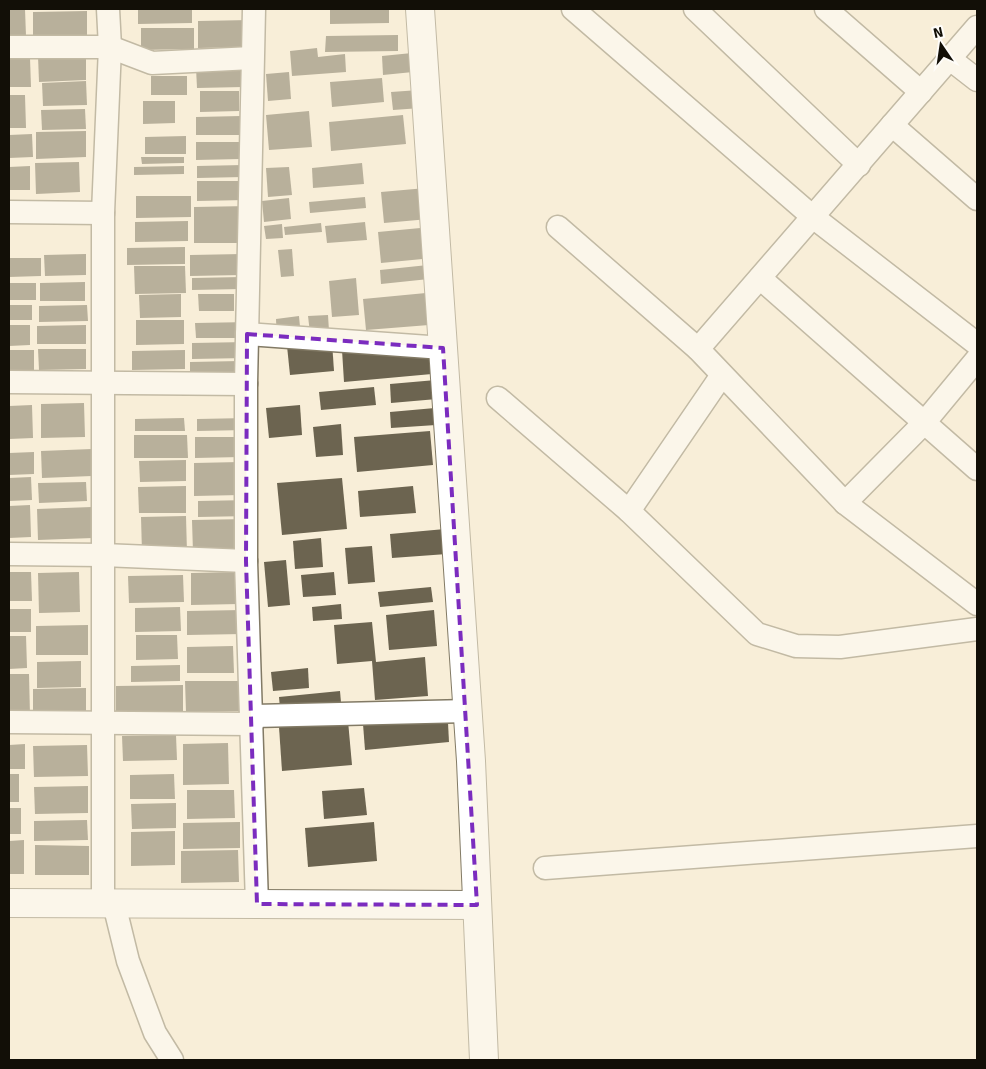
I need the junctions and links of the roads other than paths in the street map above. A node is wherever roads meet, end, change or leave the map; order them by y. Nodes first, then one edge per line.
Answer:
1 (108, 9) edge
2 (254, 9) edge
3 (420, 9) edge
4 (573, 9) edge
5 (695, 9) edge
6 (826, 9) edge
7 (977, 27) edge
8 (9, 47) edge
9 (110, 47) junction
10 (252, 58) junction
11 (950, 58) junction
12 (977, 80) edge
13 (921, 92) junction
14 (892, 126) junction
15 (858, 165) junction
16 (977, 199) edge
17 (9, 212) edge
18 (103, 213) junction
19 (813, 217) junction
20 (558, 227) dead end
21 (760, 278) junction
22 (247, 334) junction
23 (977, 344) edge
24 (443, 348) junction
25 (698, 349) junction
26 (977, 359) edge
27 (722, 375) junction
28 (9, 382) edge
29 (102, 382) junction
30 (246, 384) junction
31 (498, 398) dead end
32 (924, 423) junction
33 (977, 470) edge
34 (846, 503) junction
35 (629, 511) junction
36 (9, 554) edge
37 (103, 555) junction
38 (246, 561) junction
39 (977, 604) edge
40 (977, 629) edge
41 (468, 711) junction
42 (252, 720) junction
43 (9, 722) edge
44 (103, 722) junction
45 (977, 836) edge
46 (545, 868) dead end
47 (9, 903) edge
48 (108, 904) junction
49 (257, 904) junction
50 (477, 905) junction
51 (172, 1060) edge
52 (484, 1060) edge

1 - 9 street
2 - 10 street
3 - 24 street
4 - 19 street
5 - 15 street
6 - 13 street
7 - 11 street
8 - 9 street
9 - 10 street
9 - 18 street
10 - 22 street
11 - 12 street
11 - 13 street
13 - 14 street
14 - 15 street
14 - 16 street
15 - 19 street
17 - 18 street
18 - 29 street
19 - 21 street
19 - 23 street
20 - 25 street
21 - 25 street
21 - 32 street
22 - 24 street
22 - 30 street
24 - 41 street
25 - 27 street
26 - 32 street
27 - 34 street
27 - 35 street
28 - 29 street
29 - 30 street
29 - 37 street
30 - 38 street
31 - 35 street
32 - 33 street
32 - 34 street
34 - 39 street
35 - 40 street
36 - 37 street
37 - 38 street
37 - 44 street
38 - 42 street
41 - 42 street
41 - 50 street
42 - 44 street
42 - 49 street
43 - 44 street
44 - 48 street
45 - 46 street
47 - 48 street
48 - 49 street
48 - 51 street
49 - 50 street
50 - 52 street

